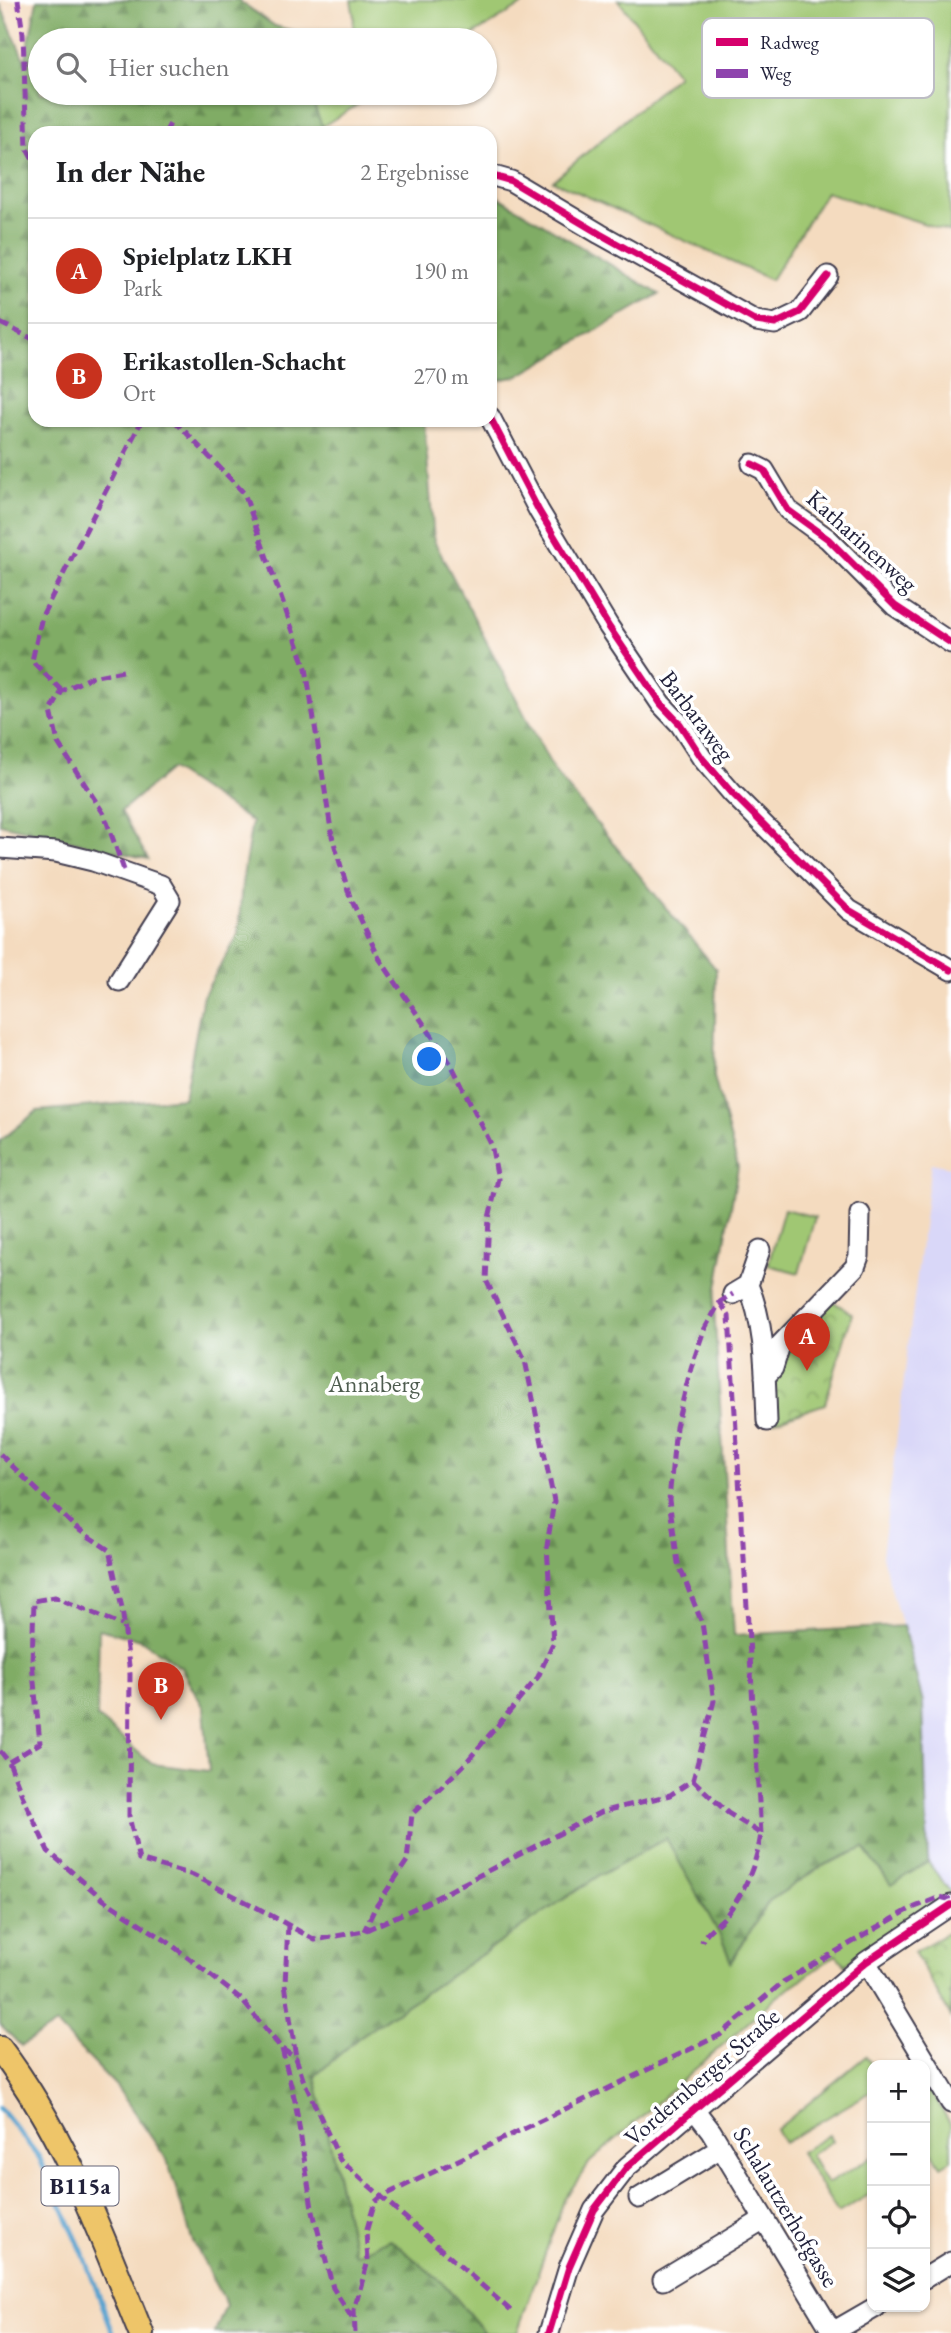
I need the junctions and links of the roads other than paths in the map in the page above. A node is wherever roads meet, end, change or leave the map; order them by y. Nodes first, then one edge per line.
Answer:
1 (497, 176) edge
2 (828, 276) dead end
3 (495, 427) edge
4 (752, 464) dead end
5 (951, 643) edge
6 (0, 848) edge
7 (951, 970) edge
8 (119, 981) dead end
9 (860, 1214) dead end
10 (760, 1250) dead end
11 (765, 1377) junction
12 (767, 1421) dead end
13 (951, 1905) edge
14 (866, 1962) junction
15 (0, 2049) edge
16 (951, 2103) edge
17 (695, 2109) junction
18 (721, 2148) junction
19 (639, 2198) dead end
20 (764, 2219) junction
21 (951, 2262) edge
22 (930, 2275) edge
23 (663, 2280) dead end
24 (868, 2312) edge
25 (141, 2333) edge
26 (549, 2333) edge
27 (832, 2333) edge

1 - 2 street
3 - 7 street, Barbaraweg
4 - 5 street, Katharinenweg
6 - 8 street
9 - 11 street
10 - 11 street
11 - 12 street
13 - 14 street, Vordernberger Straße
14 - 16 street
14 - 17 street, Vordernberger Straße
15 - 25 main road, B115a
17 - 18 street, Schalautzerhofgasse
17 - 26 street, Vordernberger Straße
18 - 19 street
18 - 20 street, Schalautzerhofgasse
20 - 23 street
20 - 27 street, Schalautzerhofgasse
21 - 22 street
24 - 27 street

